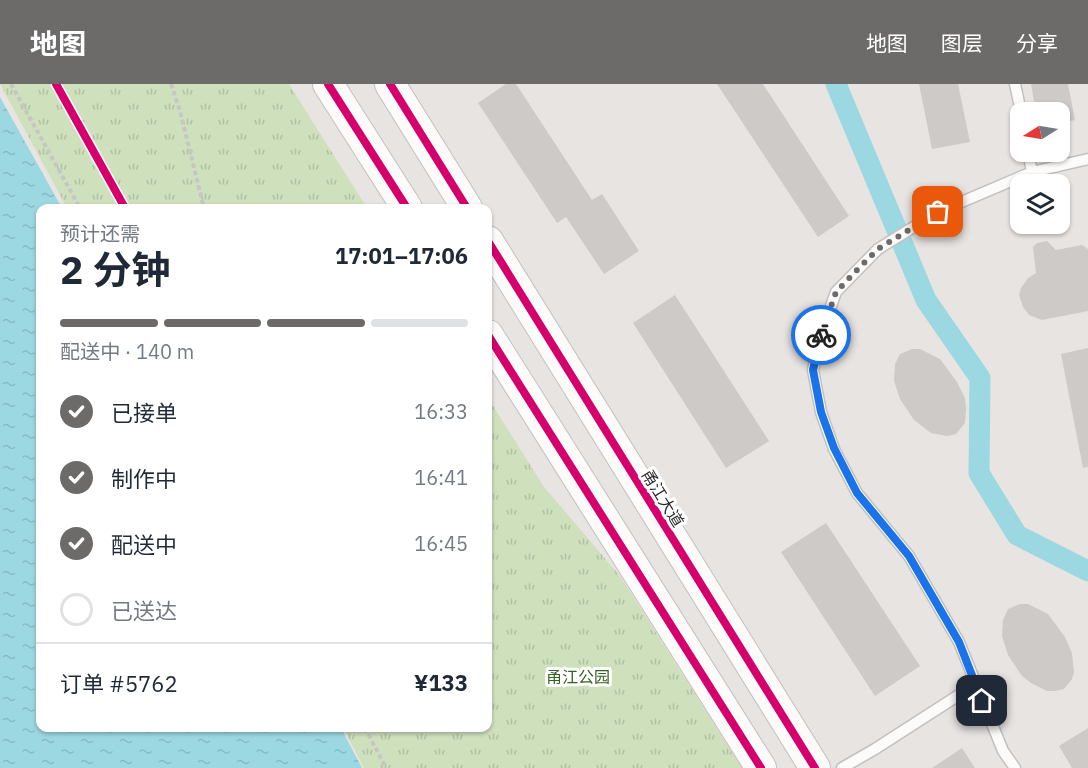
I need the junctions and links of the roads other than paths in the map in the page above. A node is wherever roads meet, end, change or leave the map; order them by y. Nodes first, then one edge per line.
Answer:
1 (328, 84) edge
2 (390, 84) edge
3 (1016, 84) edge
4 (1019, 102) edge
5 (1088, 159) edge
6 (1030, 162) edge
7 (1032, 172) junction
8 (404, 204) edge
9 (465, 204) edge
10 (492, 247) edge
11 (492, 341) edge
12 (976, 684) junction
13 (761, 768) edge
14 (815, 768) edge
15 (842, 768) edge
16 (1015, 768) edge

1 - 8 main road
2 - 9 main road
3 - 4 lane
5 - 7 lane
6 - 7 lane
7 - 12 lane
10 - 14 main road, 甬江大道
11 - 13 main road
12 - 15 lane
12 - 16 lane

